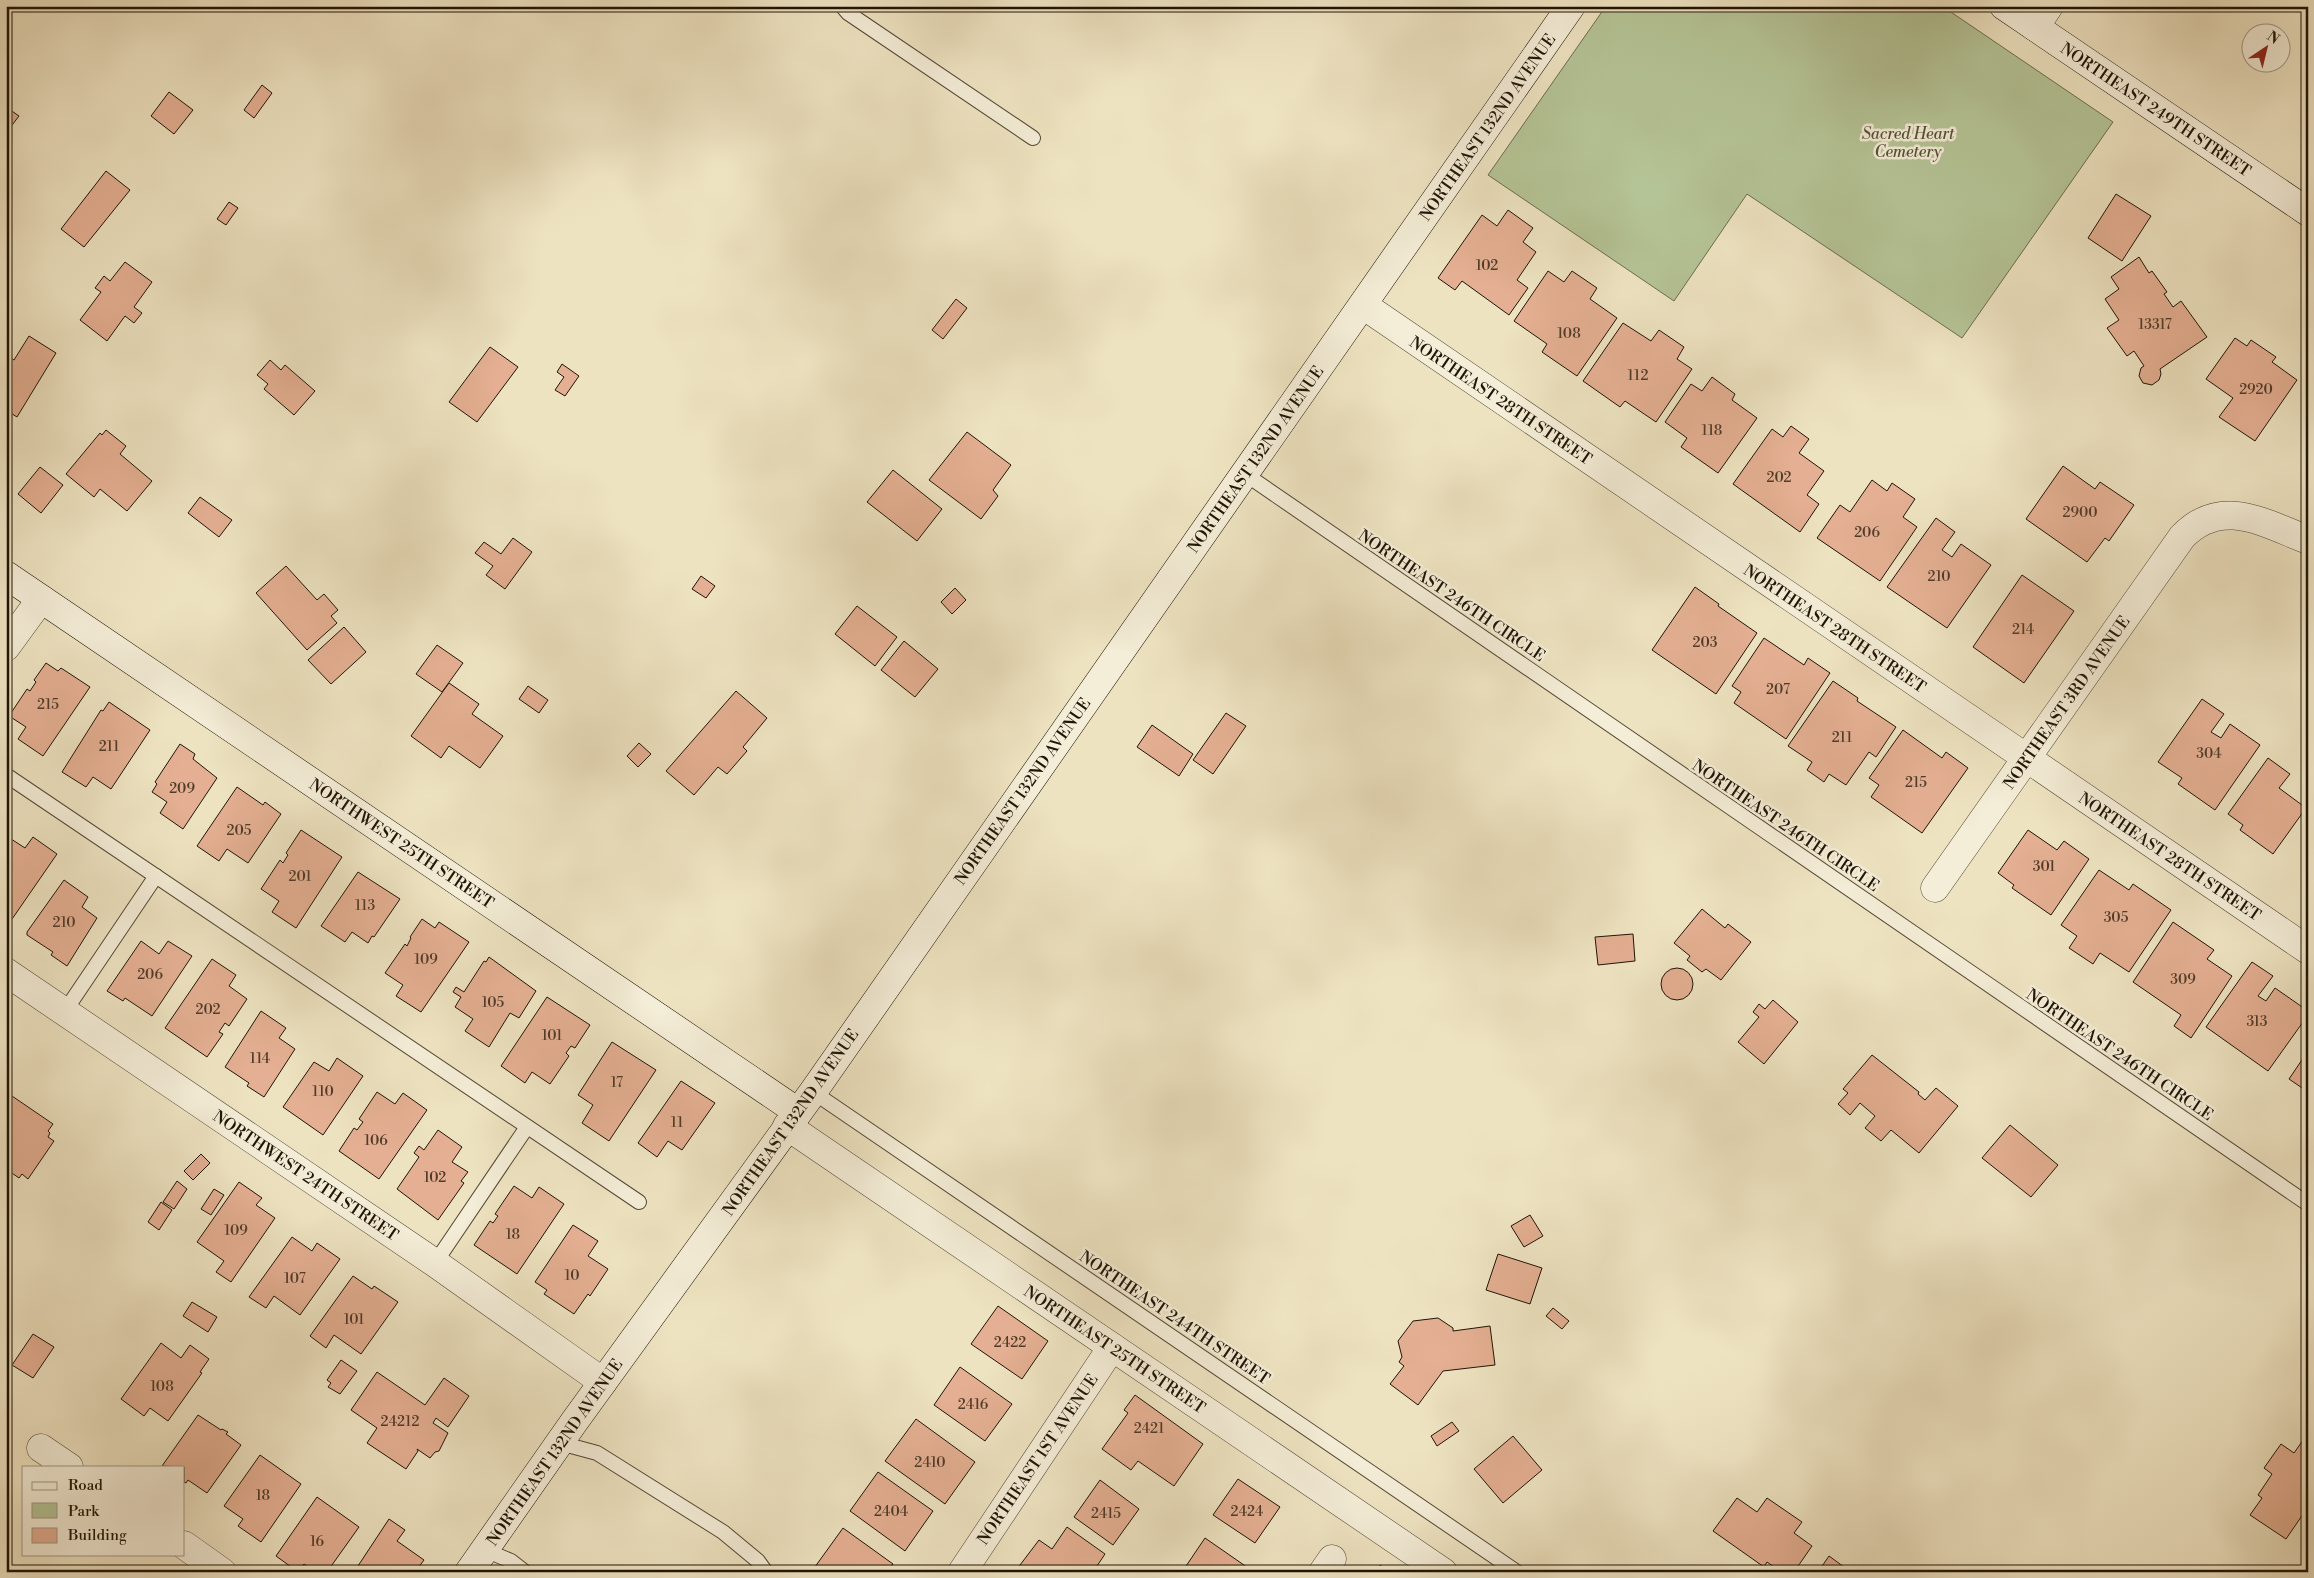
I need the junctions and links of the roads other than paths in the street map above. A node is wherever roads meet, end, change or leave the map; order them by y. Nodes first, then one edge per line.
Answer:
1 (842, 6) edge
2 (1571, 6) edge
3 (2004, 6) edge
4 (2042, 17) edge
5 (1033, 138) dead end
6 (2308, 212) edge
7 (1363, 305) junction
8 (1245, 474) junction
9 (2308, 540) edge
10 (6, 575) edge
11 (41, 599) junction
12 (6, 647) edge
13 (2026, 758) junction
14 (6, 775) edge
15 (156, 876) junction
16 (1935, 888) dead end
17 (2308, 950) edge
18 (6, 972) edge
19 (64, 1011) junction
20 (799, 1110) junction
21 (527, 1126) junction
22 (639, 1202) dead end
23 (2308, 1204) edge
24 (435, 1263) junction
25 (1112, 1347) junction
26 (604, 1382) junction
27 (560, 1443) junction
28 (41, 1448) dead end
29 (68, 1466) edge
30 (185, 1547) edge
31 (477, 1561) edge
32 (222, 1572) edge
33 (525, 1572) edge
34 (766, 1572) edge
35 (962, 1572) edge
36 (1443, 1572) edge
37 (1517, 1572) edge

1 - 5 lane
2 - 7 street, NORTHEAST 132ND AVENUE
3 - 4 street, NORTHEAST 249TH STREET
4 - 6 street, NORTHEAST 249TH STREET
7 - 8 street, NORTHEAST 132ND AVENUE
7 - 13 street, NORTHEAST 28TH STREET
8 - 20 street, NORTHEAST 132ND AVENUE
8 - 23 lane, NORTHEAST 246TH CIRCLE
9 - 13 street, NORTHEAST 3RD AVENUE
10 - 11 street, NORTHWEST 25TH STREET
11 - 12 street
11 - 20 street, NORTHWEST 25TH STREET
13 - 16 street, NORTHEAST 3RD AVENUE
13 - 17 street, NORTHEAST 28TH STREET
14 - 15 lane
15 - 19 lane
15 - 21 lane
18 - 19 street, NORTHWEST 24TH STREET
19 - 24 street, NORTHWEST 24TH STREET
20 - 25 street, NORTHEAST 25TH STREET
20 - 26 street, NORTHEAST 132ND AVENUE
20 - 37 lane, NORTHEAST 244TH STREET
21 - 22 lane
21 - 24 lane
24 - 26 street, NORTHWEST 24TH STREET
25 - 35 street, NORTHEAST 1ST AVENUE
25 - 36 street, NORTHEAST 25TH STREET
26 - 27 street, NORTHEAST 132ND AVENUE
27 - 31 street, NORTHEAST 132ND AVENUE
27 - 34 lane
28 - 29 street
30 - 32 street
31 - 33 lane

